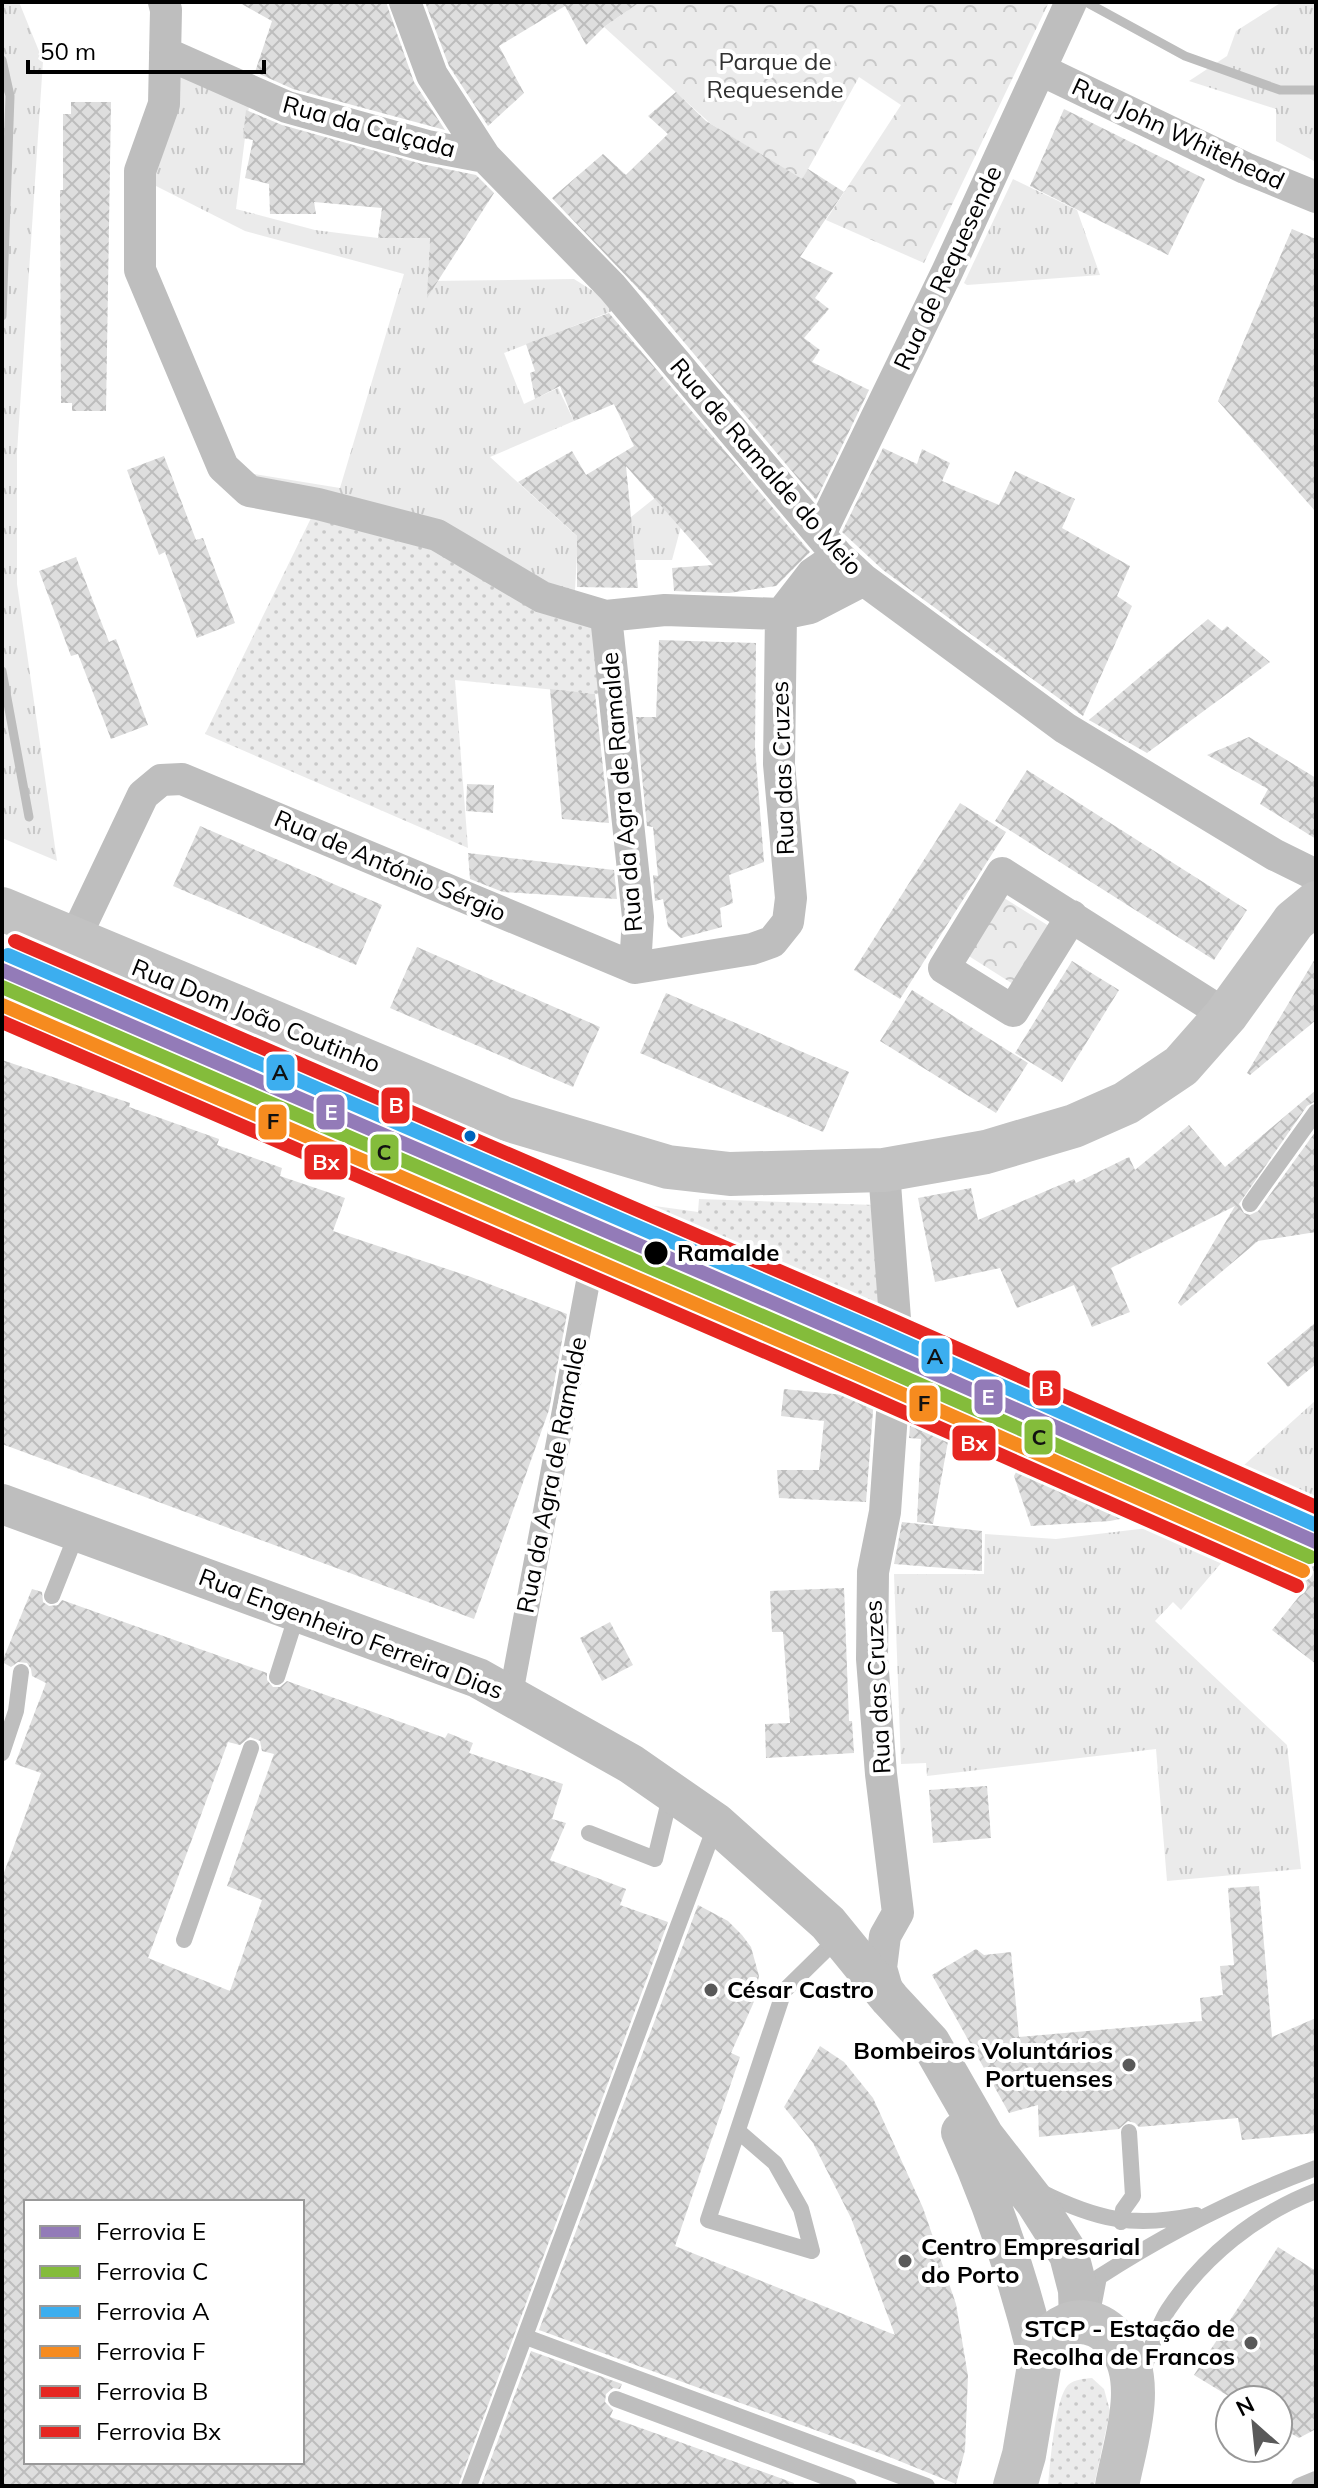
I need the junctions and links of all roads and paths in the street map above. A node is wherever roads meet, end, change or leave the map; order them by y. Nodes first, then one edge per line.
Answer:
1 (164, 2) edge
2 (405, 2) edge
3 (1069, 8) edge
4 (165, 53) junction
5 (1041, 70) junction
6 (485, 157) junction
7 (1316, 197) edge
8 (830, 544) junction
9 (864, 580) junction
10 (781, 614) junction
11 (606, 616) junction
12 (1316, 875) edge
13 (1316, 903) edge
14 (2, 909) edge
15 (1072, 916) dead end
16 (74, 940) junction
17 (635, 968) junction
18 (1226, 1015) junction
19 (1316, 1112) edge
20 (884, 1170) junction
21 (1250, 1204) dead end
22 (593, 1255) dead end
23 (895, 1319) dead end
24 (895, 1371) dead end
25 (2, 1504) edge
26 (78, 1532) junction
27 (52, 1596) dead end
28 (298, 1612) junction
29 (21, 1672) dead end
30 (277, 1677) dead end
31 (511, 1694) junction
32 (251, 1748) dead end
33 (2, 1753) edge
34 (671, 1792) junction
35 (716, 1823) junction
36 (589, 1833) dead end
37 (839, 1937) junction
38 (184, 1940) dead end
39 (890, 1999) junction
40 (738, 2131) junction
41 (1129, 2132) dead end
42 (1003, 2162) junction
43 (1316, 2168) edge
44 (1316, 2191) edge
45 (1217, 2210) junction
46 (1121, 2222) junction
47 (1087, 2323) junction
48 (526, 2337) junction
49 (1039, 2362) junction
50 (1133, 2398) junction
51 (616, 2399) dead end
52 (1316, 2479) edge
53 (469, 2486) edge
54 (849, 2486) edge
55 (927, 2486) edge
56 (1015, 2486) edge
57 (1117, 2486) edge
58 (1299, 2486) edge

1 - 4 street
2 - 6 street, Rua de Ramalde do Meio
3 - 5 street, Rua de Requesende
4 - 6 street, Rua da Calçada
4 - 11 street
5 - 7 street, Rua John Whitehead
5 - 8 street, Rua de Requesende
6 - 8 street, Rua de Ramalde do Meio
8 - 9 street, Rua de Ramalde do Meio
8 - 10 street
9 - 10 street
9 - 12 street, Rua de Ramalde do Meio
10 - 11 street
10 - 17 street, Rua das Cruzes
11 - 17 street, Rua da Agra de Ramalde
13 - 18 main road, Rua Dom João Coutinho
14 - 16 main road, Rua Dom João Coutinho
15 - 18 street
16 - 17 street, Rua de António Sérgio
16 - 20 main road, Rua Dom João Coutinho
18 - 20 main road, Rua Dom João Coutinho
19 - 21 lane
20 - 23 street
22 - 31 street, Rua da Agra de Ramalde
24 - 39 street, Rua das Cruzes
25 - 26 street, Rua Engenheiro Ferreira Dias
26 - 27 lane
26 - 28 street, Rua Engenheiro Ferreira Dias
28 - 30 lane
28 - 31 street, Rua Engenheiro Ferreira Dias
29 - 33 lane
31 - 34 street, Rua Engenheiro Ferreira Dias
32 - 38 lane
34 - 35 street, Rua Engenheiro Ferreira Dias
34 - 36 lane
35 - 37 street, Rua Engenheiro Ferreira Dias
35 - 48 lane
37 - 39 street, Rua Engenheiro Ferreira Dias
37 - 40 lane
39 - 42 street, Rua Engenheiro Ferreira Dias
39 - 49 street, Rua Engenheiro Ferreira Dias
40 - 40 lane
41 - 46 lane
42 - 46 lane
42 - 47 street, Rua Engenheiro Ferreira Dias
43 - 45 lane
44 - 50 lane
45 - 46 lane
45 - 47 lane
47 - 49 main road, Rua Engenheiro Ferreira Dias
47 - 50 main road
48 - 53 lane
48 - 55 lane
49 - 56 main road, Rua Engenheiro Ferreira Dias
50 - 57 main road
51 - 54 lane
52 - 58 lane

